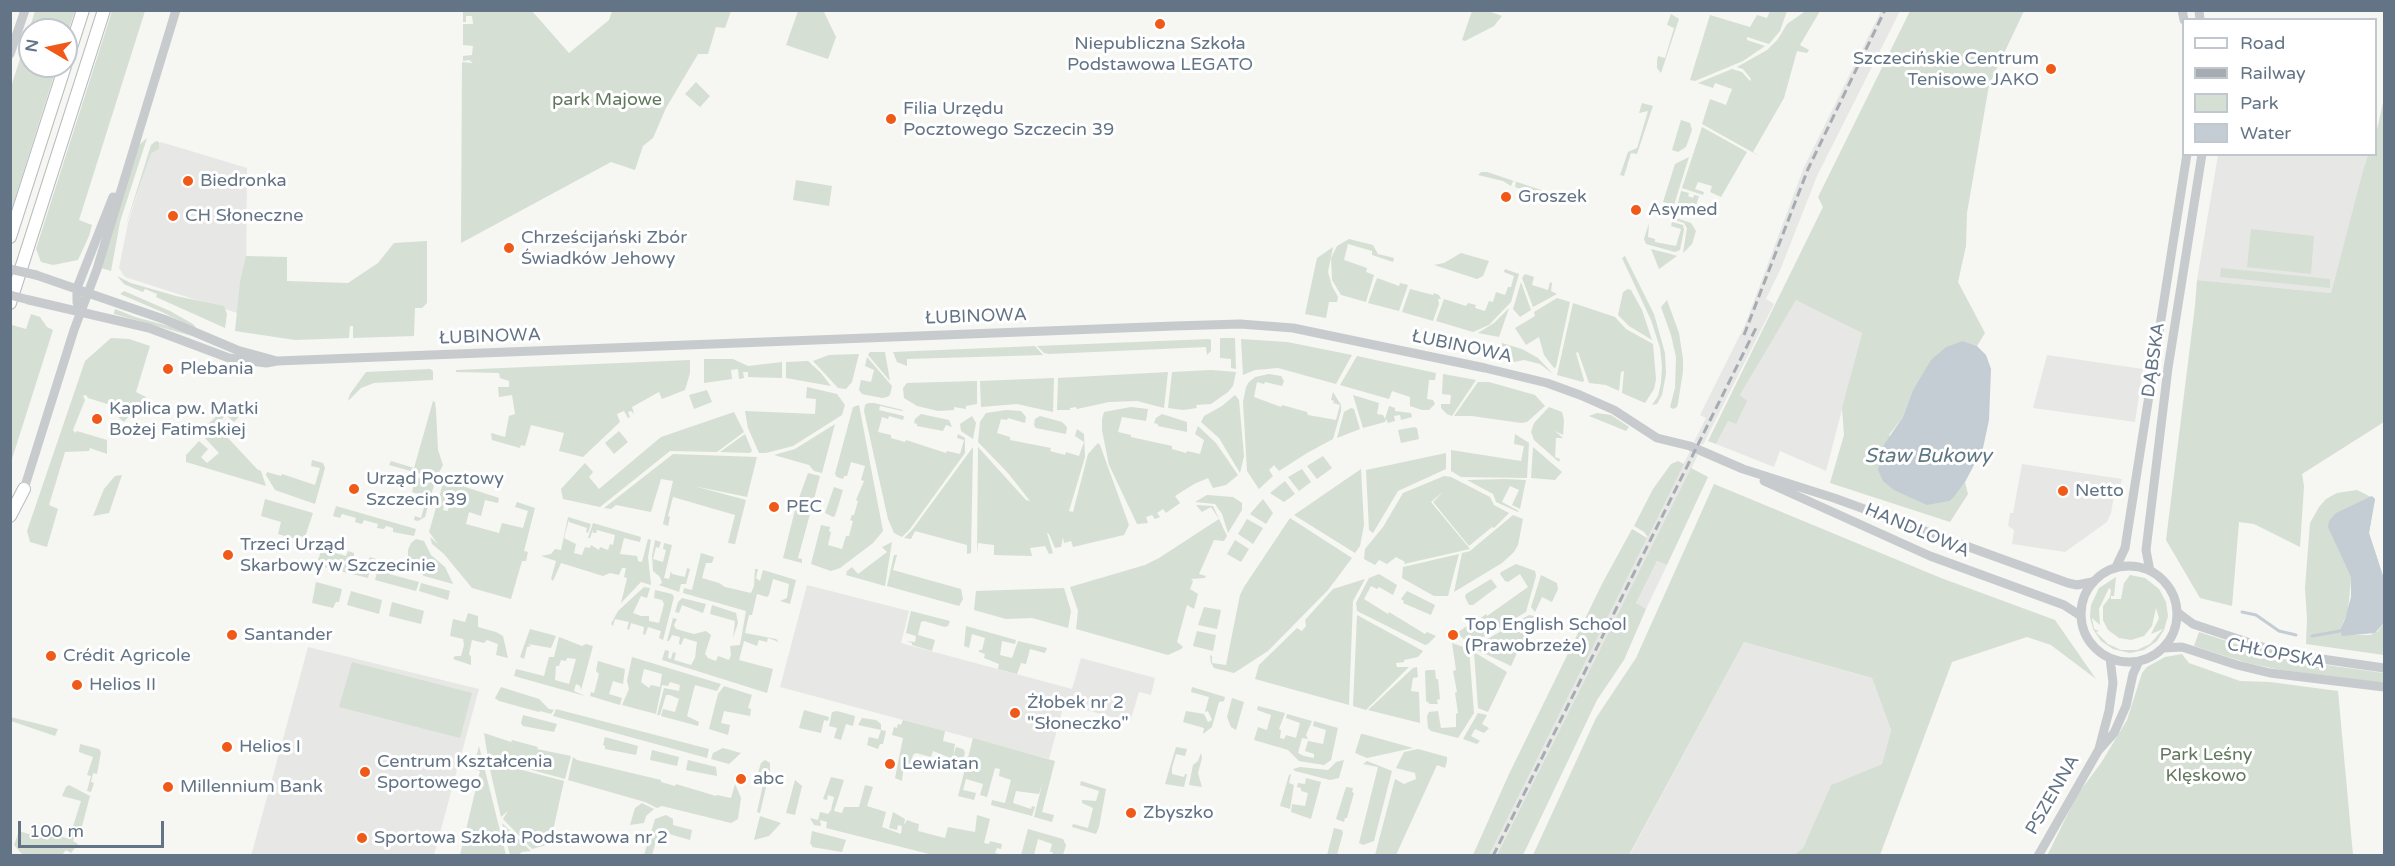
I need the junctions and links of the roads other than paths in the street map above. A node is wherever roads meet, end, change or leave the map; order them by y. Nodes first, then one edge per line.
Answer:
1 (25, 10) edge
2 (83, 10) edge
3 (104, 10) edge
4 (176, 10) edge
5 (78, 26) edge
6 (10, 54) edge
7 (61, 78) edge
8 (131, 150) junction
9 (2187, 156) edge
10 (2202, 156) edge
11 (10, 237) edge
12 (10, 269) edge
13 (77, 288) junction
14 (89, 292) junction
15 (10, 295) edge
16 (10, 303) edge
17 (80, 311) junction
18 (277, 361) junction
19 (1657, 438) joint
20 (1743, 470) junction
21 (24, 489) joint
22 (10, 516) edge
23 (2116, 567) junction
24 (2150, 571) junction
25 (2092, 582) junction
26 (2177, 612) junction
27 (2080, 616) junction
28 (2163, 648) junction
29 (2110, 658) junction
30 (2139, 661) junction
31 (2385, 668) edge
32 (2385, 687) edge
33 (2098, 751) junction
34 (2038, 855) edge

1 - 6 street
2 - 5 main road
3 - 16 main road
4 - 8 street
7 - 11 main road
8 - 13 street
8 - 14 street
9 - 23 street, DĄBSKA
10 - 24 street, DĄBSKA
12 - 13 street, ŁUBINOWA, bridge
13 - 14 street, ŁUBINOWA
13 - 17 street
14 - 17 street
14 - 18 street, ŁUBINOWA
15 - 17 street, ŁUBINOWA, bridge
17 - 18 street, ŁUBINOWA
17 - 21 street
18 - 19 street, ŁUBINOWA
19 - 20 street, HANDLOWA
20 - 25 street, HANDLOWA
20 - 27 street, HANDLOWA
21 - 22 main road
23 - 24 street
23 - 25 street
24 - 26 street
25 - 27 street
26 - 28 street
26 - 31 street, CHŁOPSKA
27 - 29 street
28 - 30 street
28 - 32 street, CHŁOPSKA
29 - 30 street
29 - 33 street, PSZENNA
30 - 33 street, PSZENNA
33 - 34 street, PSZENNA

